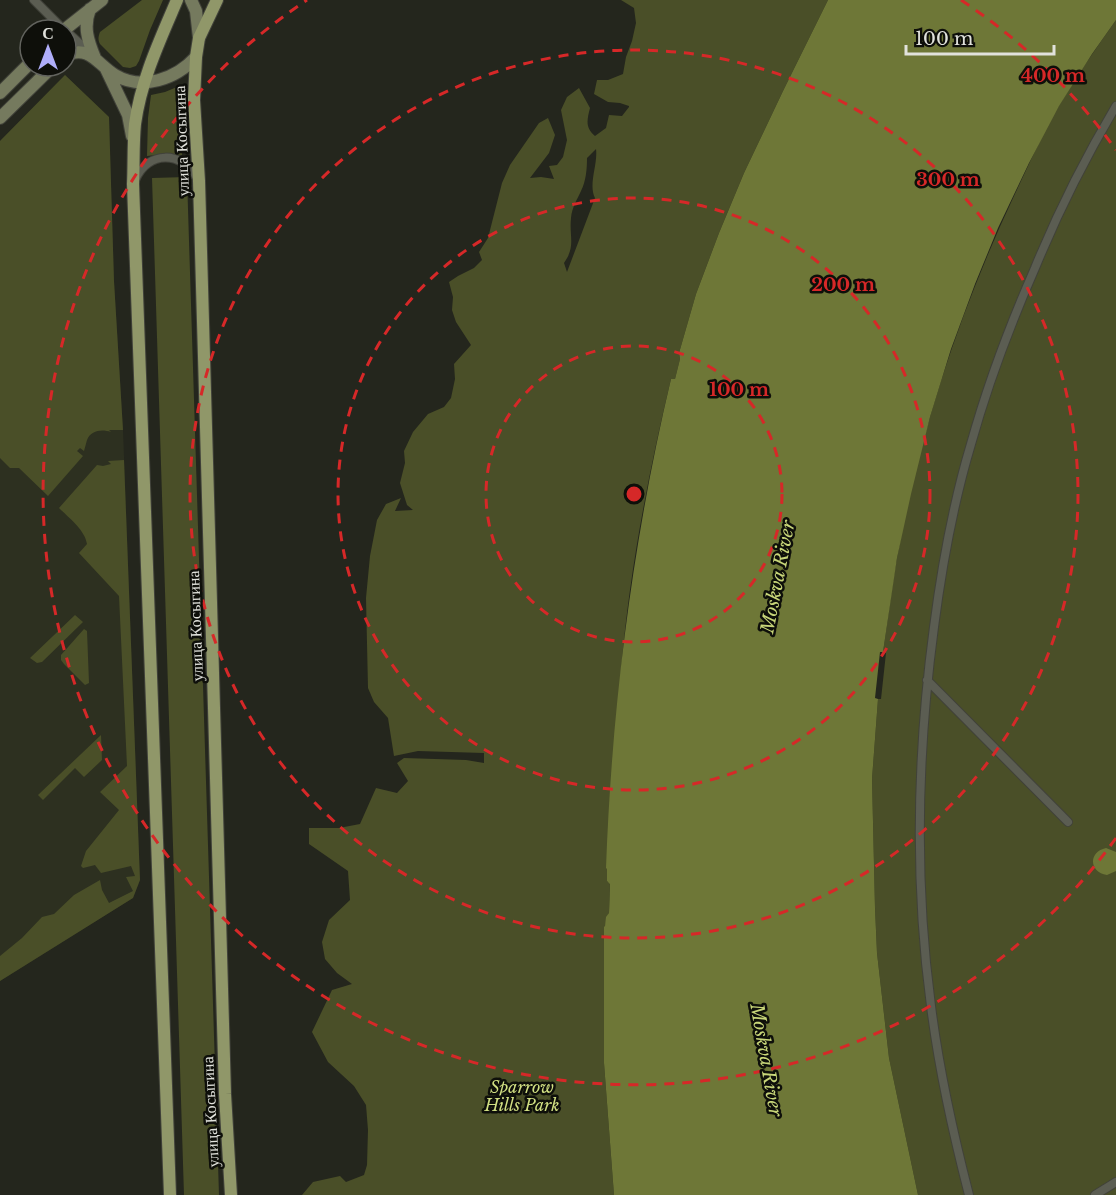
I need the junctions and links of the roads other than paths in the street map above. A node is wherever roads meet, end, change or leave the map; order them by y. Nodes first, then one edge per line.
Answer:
1 (34, 0) edge
2 (102, 0) edge
3 (177, 0) edge
4 (191, 0) edge
5 (217, 0) edge
6 (90, 9) junction
7 (53, 18) edge
8 (78, 19) edge
9 (199, 38) junction
10 (78, 42) edge
11 (78, 52) edge
12 (196, 57) junction
13 (95, 58) junction
14 (105, 68) junction
15 (18, 75) edge
16 (41, 78) edge
17 (145, 82) junction
18 (0, 93) edge
19 (1116, 106) edge
20 (0, 118) edge
21 (134, 143) junction
22 (199, 181) junction
23 (133, 184) junction
24 (927, 680) junction
25 (1068, 822) dead end
26 (1116, 1182) edge
27 (170, 1195) edge
28 (231, 1195) edge
29 (969, 1195) edge
30 (1095, 1195) edge

1 - 7 street
2 - 6 main road
3 - 17 main road
4 - 9 main road, улица Косыгина
5 - 9 main road, улица Косыгина
6 - 8 main road
6 - 13 main road
9 - 12 main road, улица Косыгина
10 - 13 street
11 - 13 main road
12 - 17 main road, улица Косыгина
12 - 22 main road, улица Косыгина
13 - 14 main road, улица Косыгина
14 - 17 main road, улица Косыгина
14 - 21 main road, улица Косыгина
15 - 18 main road
16 - 20 main road
17 - 21 main road
19 - 24 street
21 - 23 main road
22 - 23 street
22 - 28 main road, улица Косыгина
23 - 27 main road
24 - 25 street
24 - 29 street
26 - 30 street

